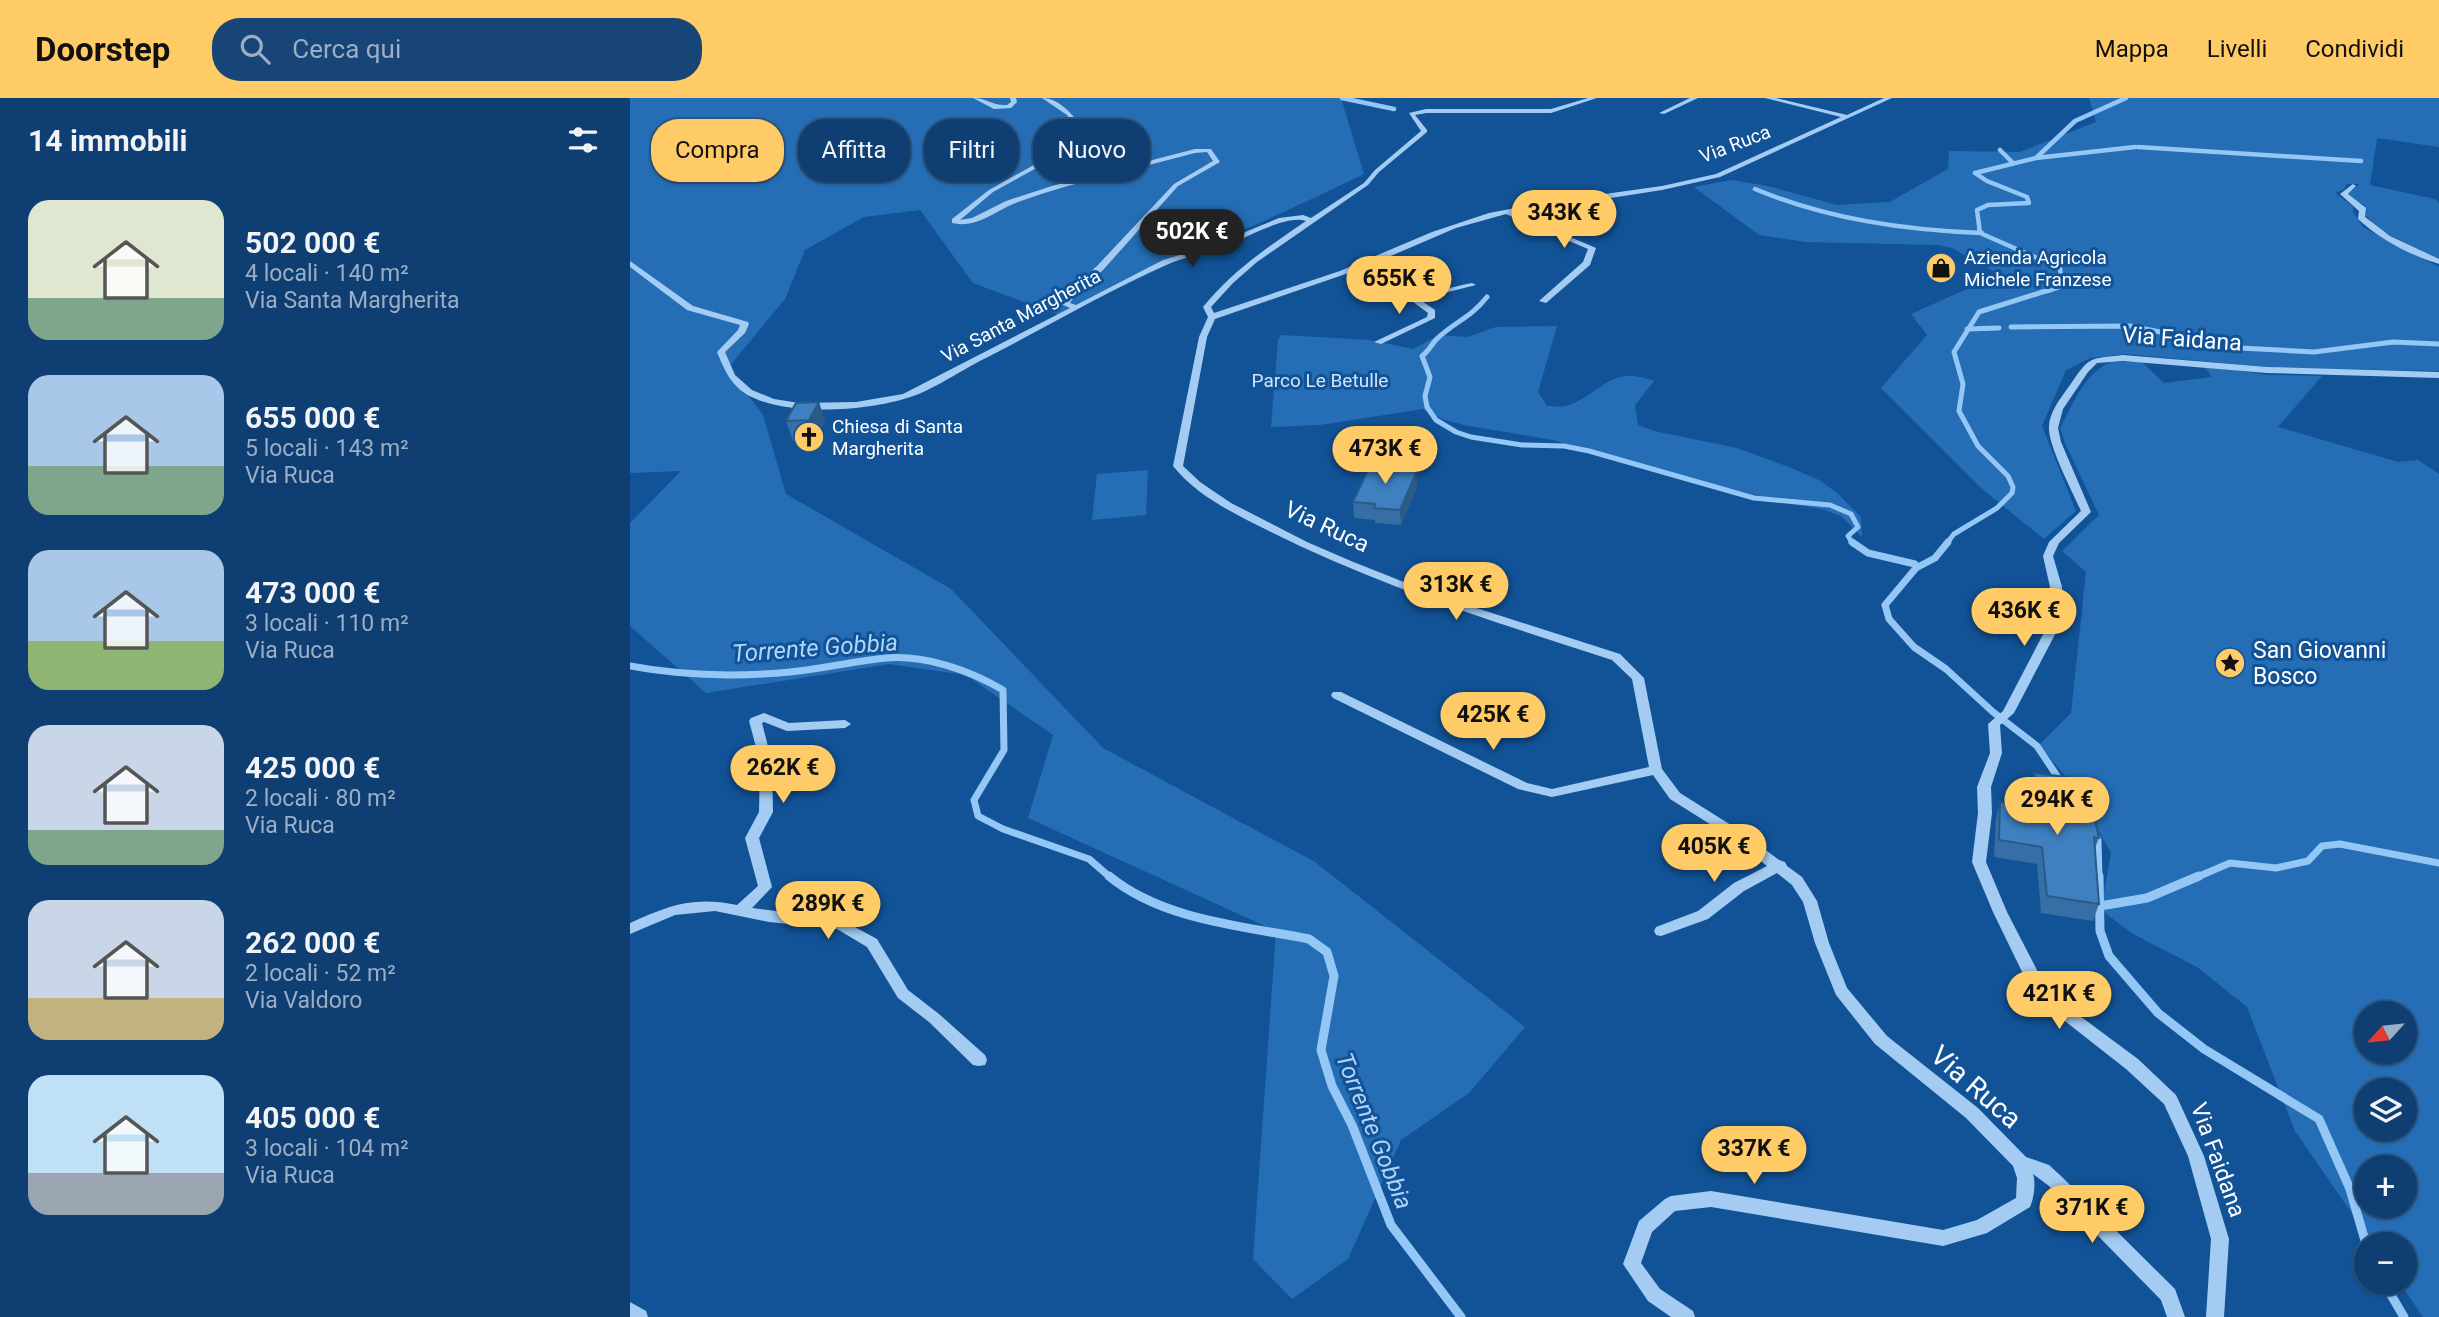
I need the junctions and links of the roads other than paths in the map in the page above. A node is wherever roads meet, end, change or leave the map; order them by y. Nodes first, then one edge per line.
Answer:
1 (976, 98) edge
2 (1013, 98) edge
3 (1045, 98) edge
4 (1594, 98) edge
5 (1695, 98) edge
6 (1768, 98) edge
7 (1889, 98) edge
8 (1582, 100) edge
9 (1662, 113) dead end
10 (1848, 117) junction
11 (2353, 186) dead end
12 (1507, 212) junction
13 (1310, 220) junction
14 (2439, 262) edge
15 (630, 263) edge
16 (1366, 264) junction
17 (1472, 285) dead end
18 (1399, 289) junction
19 (1544, 302) dead end
20 (1076, 308) junction
21 (1212, 317) junction
22 (1378, 342) dead end
23 (2439, 375) edge
24 (1336, 695) dead end
25 (2008, 713) joint
26 (845, 724) dead end
27 (1656, 770) junction
28 (1780, 865) junction
29 (742, 909) junction
30 (630, 929) edge
31 (1661, 931) dead end
32 (979, 1060) dead end
33 (2020, 1162) junction
34 (630, 1311) edge
35 (639, 1317) edge
36 (1686, 1317) edge
37 (2176, 1317) edge
38 (2215, 1317) edge

1 - 2 street
3 - 20 street
4 - 8 street, Via Santa Margherita
5 - 9 street
6 - 10 street, Via Ruca
7 - 10 street, Via Ruca
8 - 13 street, Via Santa Margherita
10 - 12 street, Via Ruca
11 - 14 street
12 - 16 street, Via Ruca
12 - 19 street
13 - 20 street, Via Santa Margherita
13 - 21 street, Via Ruca
15 - 20 street, Via Santa Margherita
16 - 18 street
16 - 21 street, Via Ruca
17 - 18 street
18 - 22 street
21 - 27 street, Via Ruca
23 - 25 street, Via Faidana
24 - 27 street
25 - 38 street, Via Faidana
26 - 29 street
27 - 28 street, Via Ruca
28 - 31 street
28 - 33 street, Via Ruca
29 - 30 street
29 - 32 street
33 - 36 street
33 - 37 street, Via Ruca
34 - 35 street

